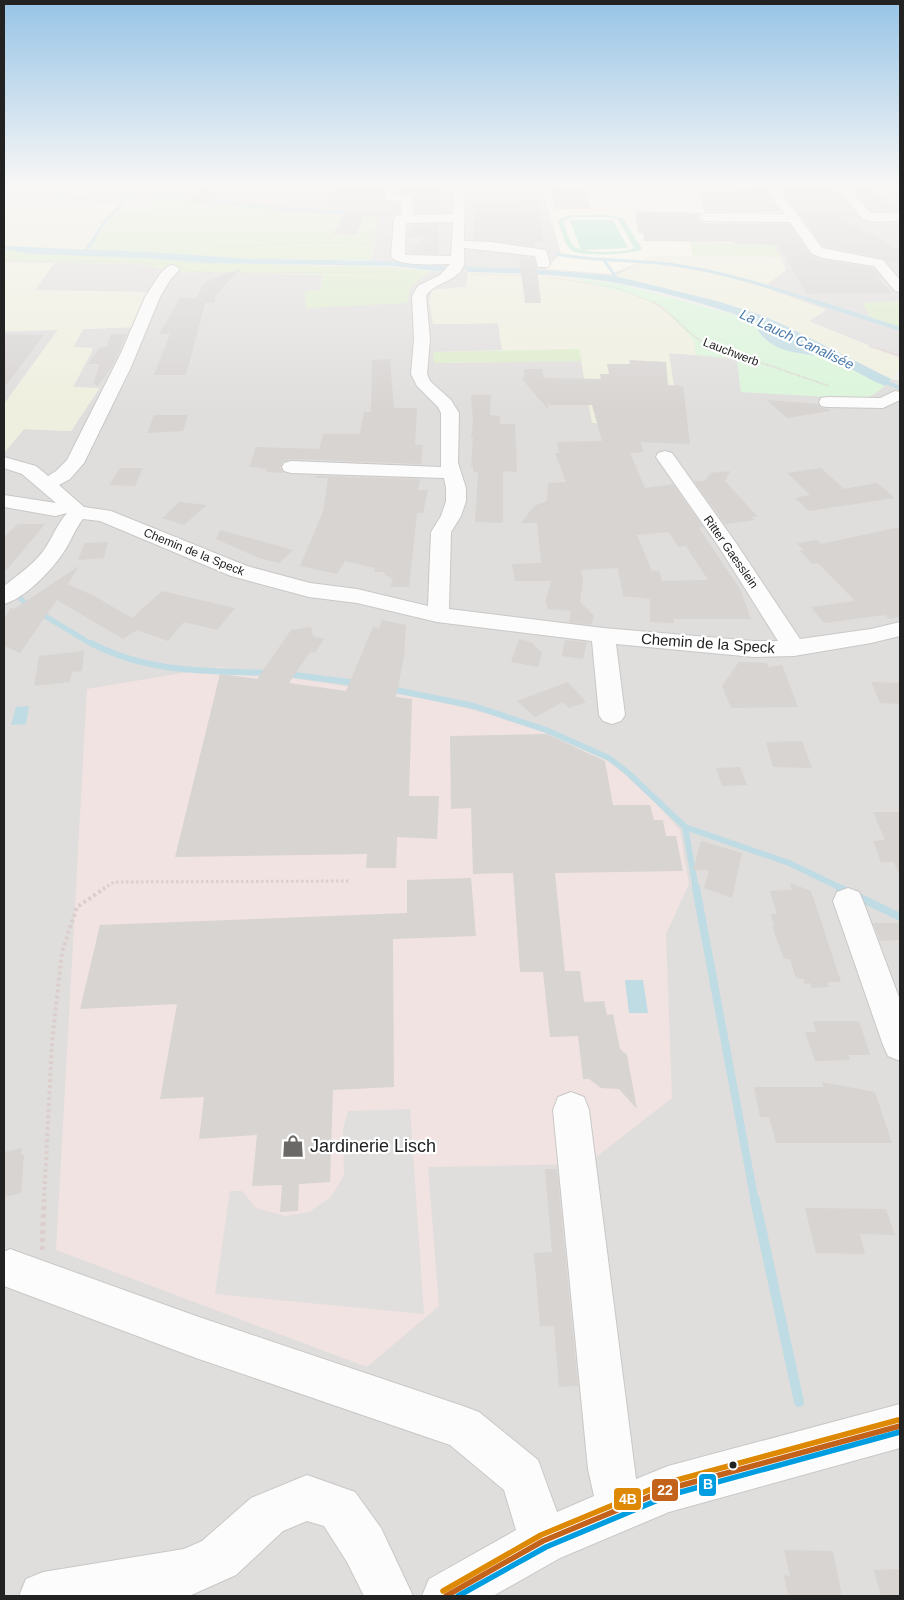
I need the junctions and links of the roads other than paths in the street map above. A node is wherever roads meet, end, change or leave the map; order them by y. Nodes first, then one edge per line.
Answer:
1 (413, 261) edge
2 (455, 261) edge
3 (540, 261) edge
4 (870, 261) edge
5 (454, 268) junction
6 (173, 269) road end
7 (541, 270) road end
8 (900, 288) edge
9 (894, 391) edge
10 (828, 394) road end
11 (900, 413) edge
12 (840, 419) dead end
13 (665, 457) dead end
14 (4, 462) edge
15 (291, 467) dead end
16 (452, 474) junction
17 (47, 484) junction
18 (4, 501) edge
19 (75, 509) junction
20 (5, 594) edge
21 (437, 614) junction
22 (900, 629) edge
23 (604, 635) junction
24 (794, 648) junction
25 (612, 715) dead end
26 (848, 901) dead end
27 (900, 1045) edge
28 (571, 1110) dead end
29 (25, 1275) road end
30 (900, 1426) edge
31 (620, 1510) junction
32 (543, 1541) junction
33 (43, 1596) edge
34 (389, 1596) edge
35 (446, 1596) edge

1 - 5 street
2 - 5 street
3 - 7 street
4 - 8 street
5 - 16 street
6 - 17 street
9 - 10 street
11 - 12 street
13 - 24 street, Ritter Gaesslein
14 - 17 street
15 - 16 street
16 - 21 street
17 - 19 street
18 - 19 street, Chemin de la Speck
19 - 20 street
19 - 21 street, Chemin de la Speck
21 - 23 street, Chemin de la Speck
22 - 24 street, Chemin de la Speck
23 - 24 street, Chemin de la Speck
23 - 25 street
26 - 27 street
28 - 31 street
29 - 32 street
30 - 31 street
31 - 32 street
32 - 35 street
33 - 34 street

